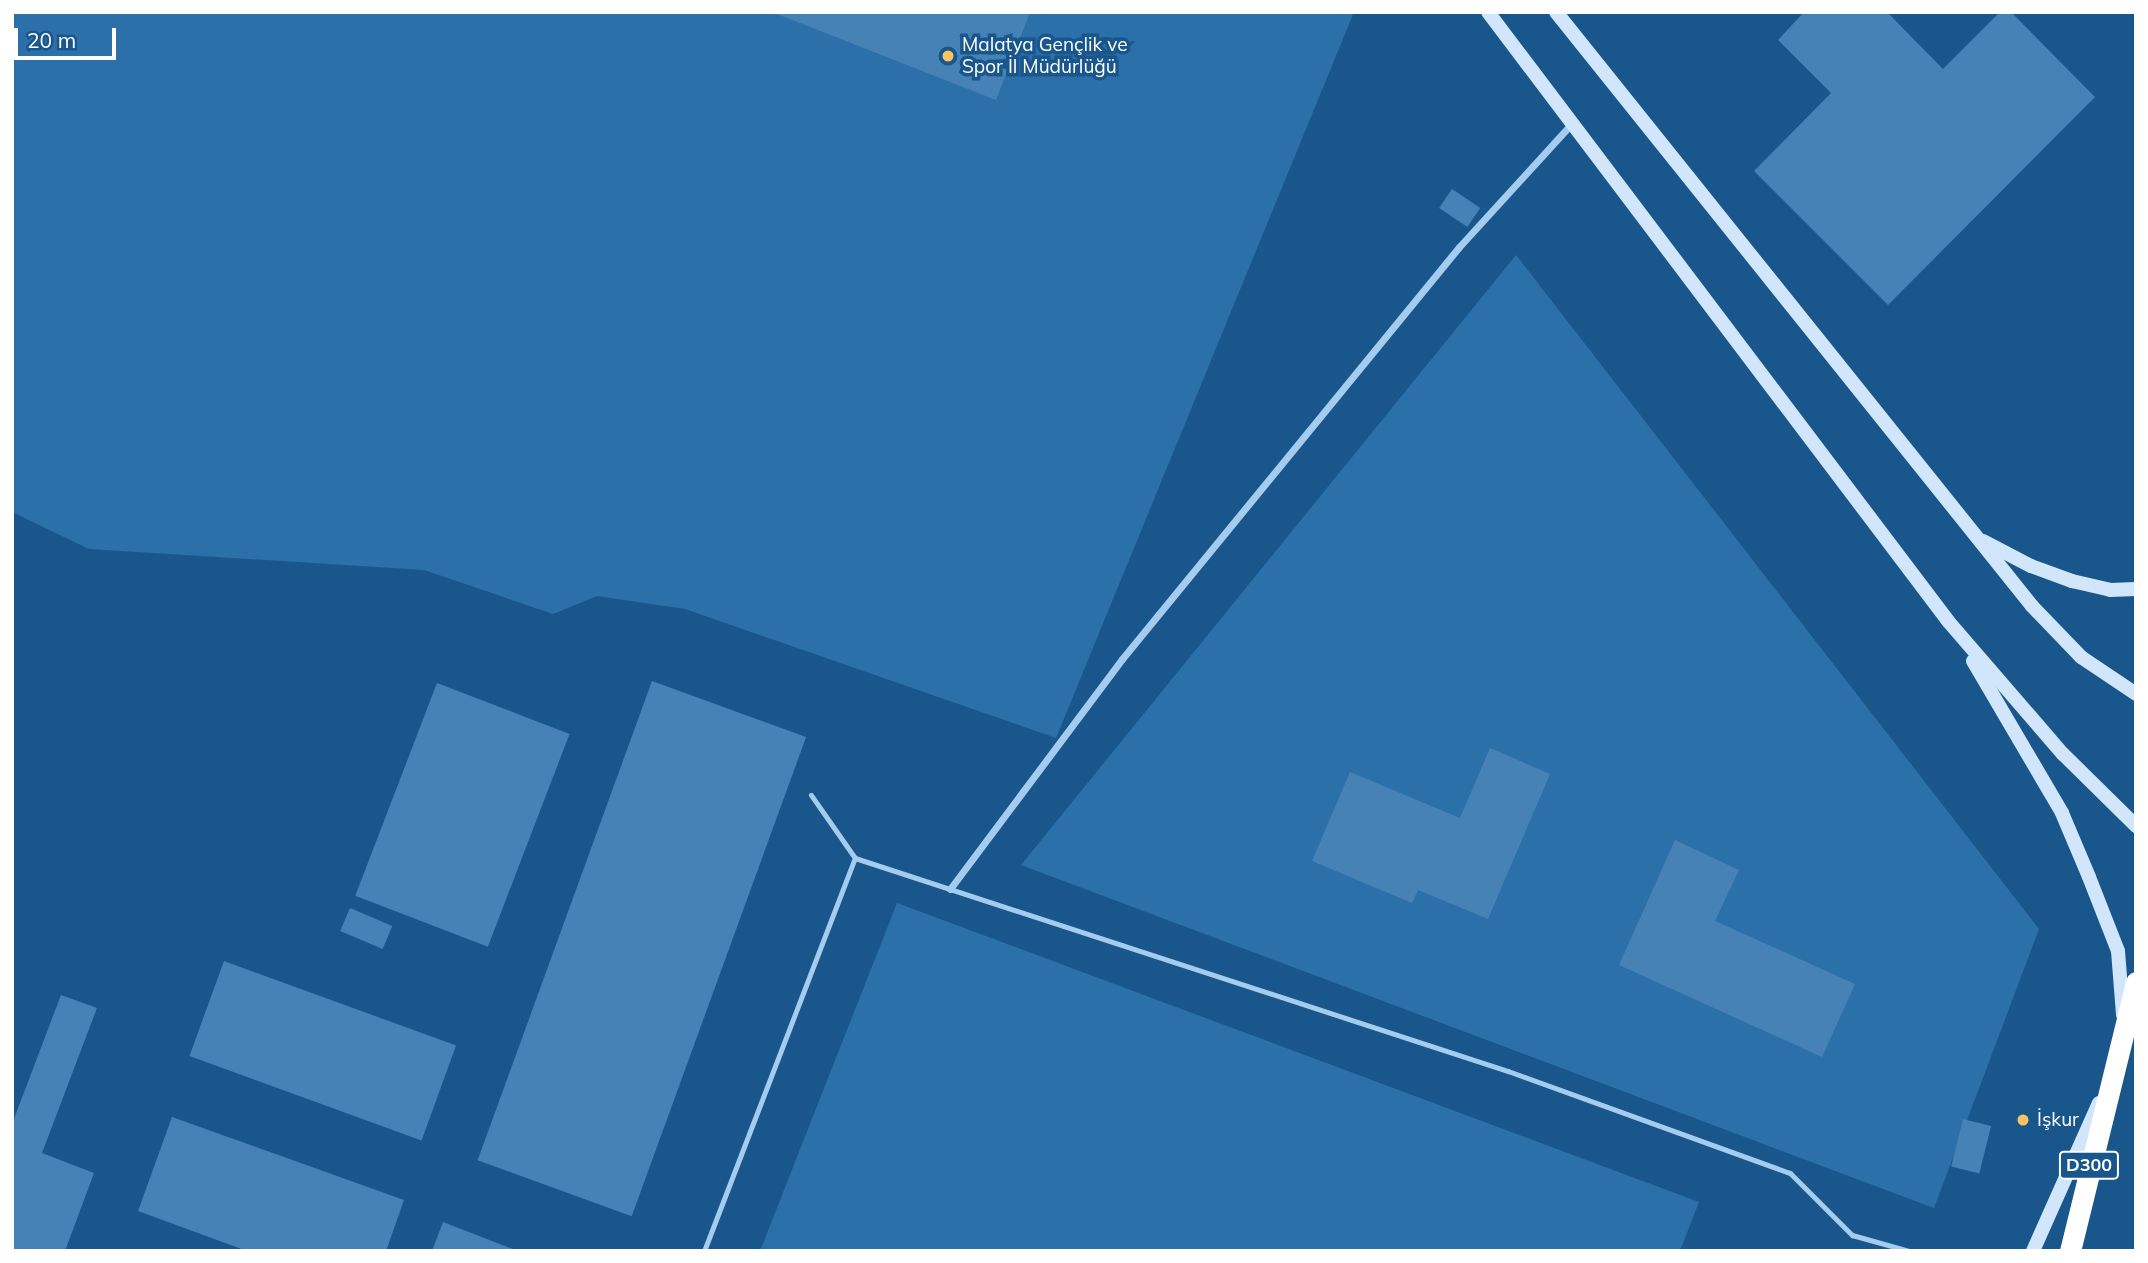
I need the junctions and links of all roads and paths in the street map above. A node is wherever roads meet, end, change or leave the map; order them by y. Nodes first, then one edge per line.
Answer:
1 (1488, 12) edge
2 (1556, 12) edge
3 (1573, 121) junction
4 (1978, 538) junction
5 (2136, 589) edge
6 (1948, 621) junction
7 (2136, 694) edge
8 (811, 795) dead end
9 (2136, 826) edge
10 (855, 858) junction
11 (950, 889) junction
12 (2136, 982) edge
13 (2123, 1024) junction
14 (2109, 1080) junction
15 (704, 1251) edge
16 (1909, 1251) edge
17 (2034, 1251) edge
18 (2070, 1251) edge

1 - 3 main road
2 - 4 main road
3 - 6 main road
3 - 11 street
4 - 5 main road
4 - 7 main road
6 - 9 main road
6 - 13 main road
8 - 10 lane
10 - 11 lane
10 - 15 lane
11 - 16 lane
12 - 13 highway, D300
13 - 14 highway, D300
14 - 17 main road
14 - 18 highway, D300

